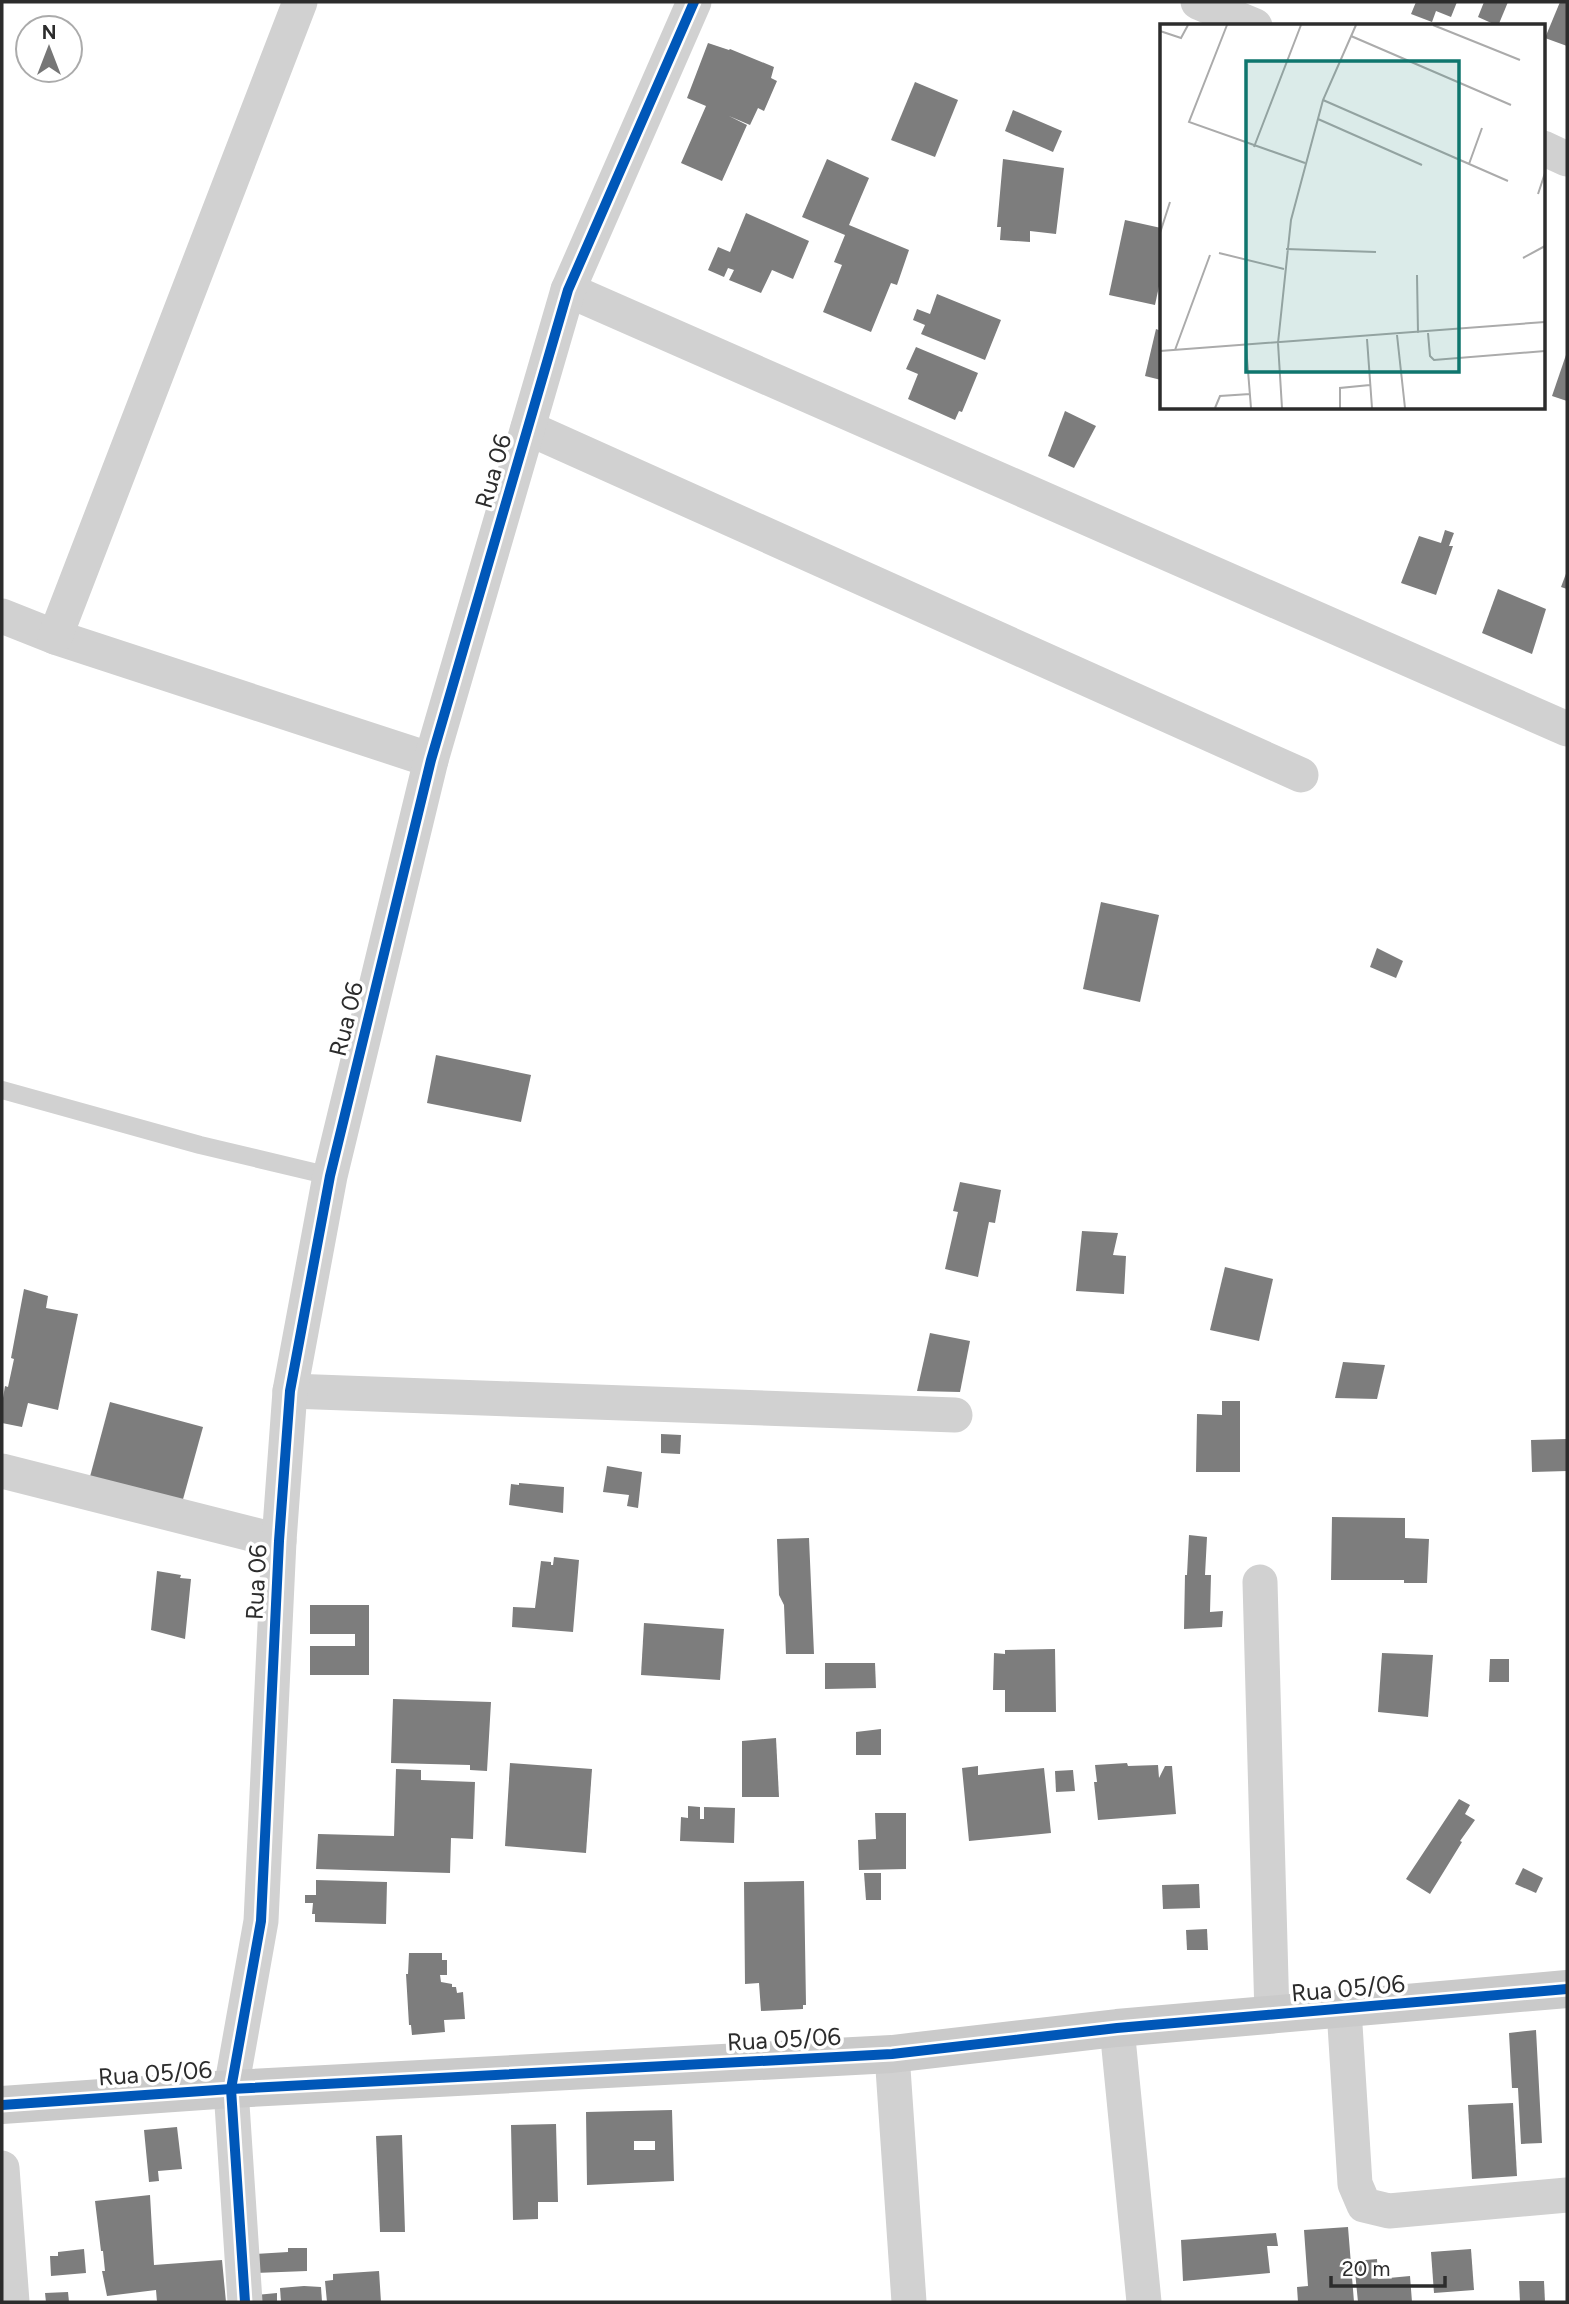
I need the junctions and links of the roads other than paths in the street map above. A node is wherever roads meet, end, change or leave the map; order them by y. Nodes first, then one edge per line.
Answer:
1 (300, 2) edge
2 (694, 2) edge
3 (1198, 2) edge
4 (1250, 24) edge
5 (1544, 148) edge
6 (1567, 159) edge
7 (568, 290) junction
8 (528, 428) junction
9 (2, 616) edge
10 (55, 637) junction
11 (1567, 729) edge
12 (431, 760) junction
13 (1301, 775) dead end
14 (2, 1090) edge
15 (330, 1176) junction
16 (290, 1391) junction
17 (955, 1415) dead end
18 (2, 1471) edge
19 (279, 1541) junction
20 (1260, 1582) dead end
21 (1567, 1989) edge
22 (1344, 2010) junction
23 (1272, 2016) junction
24 (1117, 2028) junction
25 (892, 2054) junction
26 (231, 2089) junction
27 (2, 2105) edge
28 (2, 2168) edge
29 (1567, 2195) edge
30 (12, 2302) edge
31 (245, 2302) edge
32 (909, 2302) edge
33 (1144, 2302) edge

1 - 10 street
2 - 7 street, Rua 06
3 - 4 street
5 - 6 street
7 - 8 street, Rua 06
7 - 11 street
8 - 12 street, Rua 06
8 - 13 street
9 - 10 street
10 - 12 street
12 - 15 street, Rua 06
14 - 15 lane
15 - 16 street, Rua 06
16 - 17 street
16 - 19 street, Rua 06
18 - 19 street
19 - 26 street, Rua 06
20 - 23 street
21 - 22 street, Rua 05/06
22 - 23 street, Rua 05/06
22 - 29 street
23 - 24 street, Rua 05/06
24 - 25 street, Rua 05/06
24 - 33 street
25 - 26 street, Rua 05/06
25 - 32 street
26 - 27 street, Rua 05/06
26 - 31 street, Rua 06
28 - 30 street

